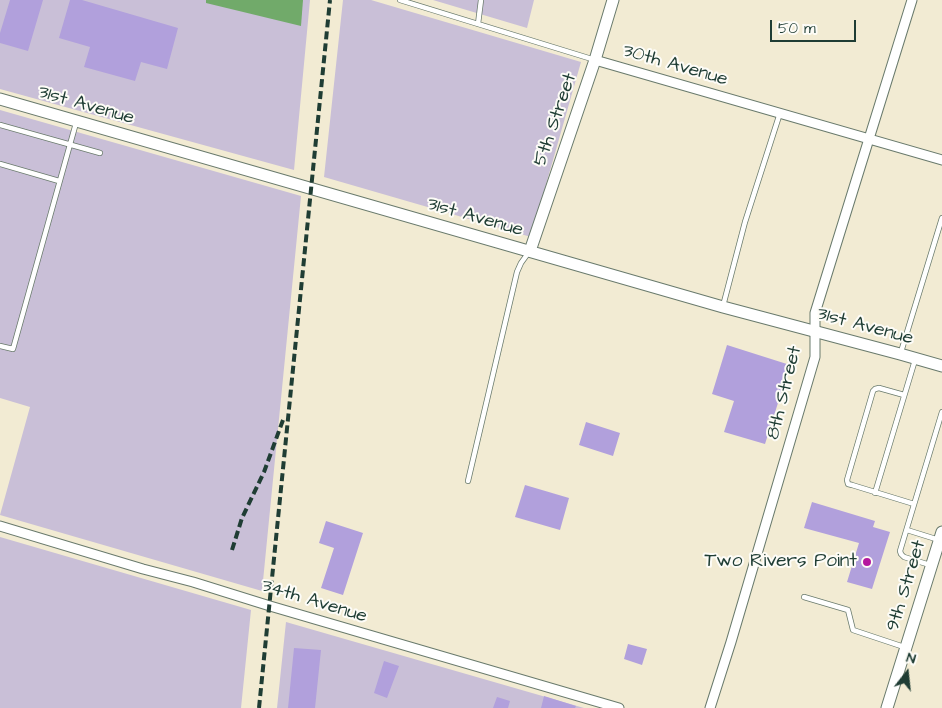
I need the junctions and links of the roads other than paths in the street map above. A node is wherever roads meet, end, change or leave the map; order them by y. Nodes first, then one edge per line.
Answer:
1 (400, 0) edge
2 (481, 0) edge
3 (613, 0) edge
4 (912, 0) edge
5 (478, 24) junction
6 (595, 60) junction
7 (0, 99) edge
8 (780, 113) junction
9 (76, 121) junction
10 (0, 125) edge
11 (870, 139) junction
12 (70, 145) junction
13 (100, 153) dead end
14 (942, 160) edge
15 (0, 164) edge
16 (59, 181) junction
17 (942, 218) edge
18 (530, 251) junction
19 (723, 307) junction
20 (815, 331) junction
21 (0, 346) edge
22 (900, 354) junction
23 (915, 359) junction
24 (942, 366) edge
25 (904, 395) junction
26 (942, 412) edge
27 (468, 481) dead end
28 (875, 493) junction
29 (914, 504) junction
30 (0, 526) edge
31 (906, 530) junction
32 (941, 536) edge
33 (931, 566) junction
34 (804, 597) dead end
35 (906, 648) junction
36 (619, 708) edge
37 (710, 708) edge
38 (887, 708) edge

1 - 5 lane, 30th Avenue
2 - 5 lane
3 - 6 street, 5th Street
4 - 11 street, 8th Street
5 - 6 lane, 30th Avenue
6 - 8 street, 30th Avenue
6 - 18 street, 5th Street
7 - 9 street, 31st Avenue
8 - 11 street, 30th Avenue
8 - 19 lane
9 - 12 lane
9 - 18 street, 31st Avenue
10 - 12 lane
11 - 14 street, 30th Avenue
11 - 20 street, 8th Street
12 - 13 lane
12 - 16 lane
15 - 16 lane
16 - 21 lane
17 - 22 lane
18 - 19 street, 31st Avenue
18 - 27 lane
19 - 20 street, 31st Avenue
20 - 22 street, 31st Avenue
20 - 37 street, 8th Street
22 - 23 street, 31st Avenue
23 - 24 street, 31st Avenue
23 - 25 lane
25 - 28 lane
25 - 28 lane
26 - 29 lane
28 - 29 lane
29 - 31 lane
30 - 36 street, 34th Avenue
31 - 32 lane
31 - 33 lane
32 - 33 street, 9th Street
33 - 35 street, 9th Street
34 - 35 lane
35 - 38 street, 9th Street

